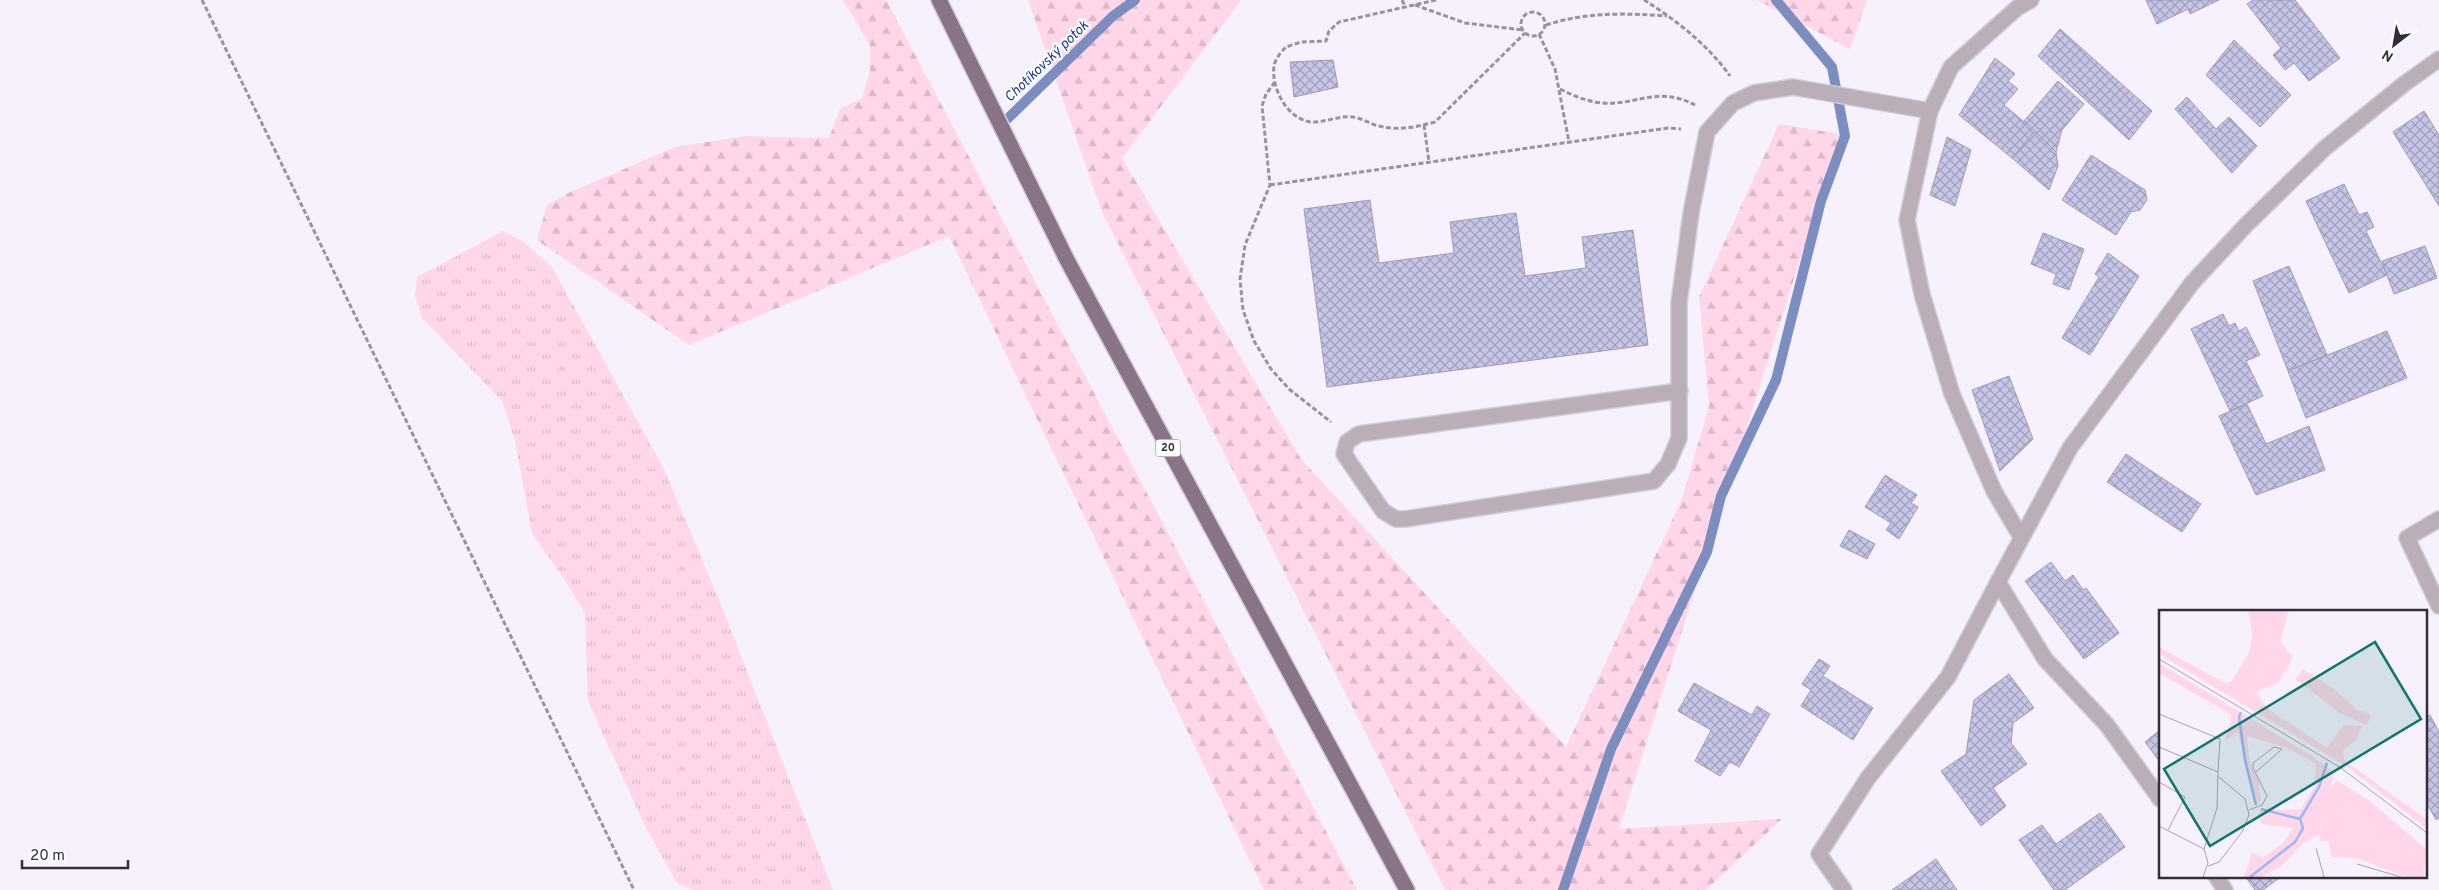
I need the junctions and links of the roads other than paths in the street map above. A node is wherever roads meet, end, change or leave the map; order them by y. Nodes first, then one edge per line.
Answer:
1 (939, 0) edge
2 (2031, 0) edge
3 (2439, 59) edge
4 (1930, 111) junction
5 (1680, 391) junction
6 (2439, 519) edge
7 (2021, 537) junction
8 (1998, 582) junction
9 (2439, 606) edge
10 (2159, 798) edge
11 (2217, 878) edge
12 (1406, 890) edge
13 (1844, 890) edge
14 (2225, 890) edge

1 - 12 main road, 20
2 - 4 street
3 - 7 street
4 - 5 street
4 - 7 street
5 - 5 street
6 - 9 street
7 - 8 street
8 - 10 street
8 - 13 street
11 - 14 street

